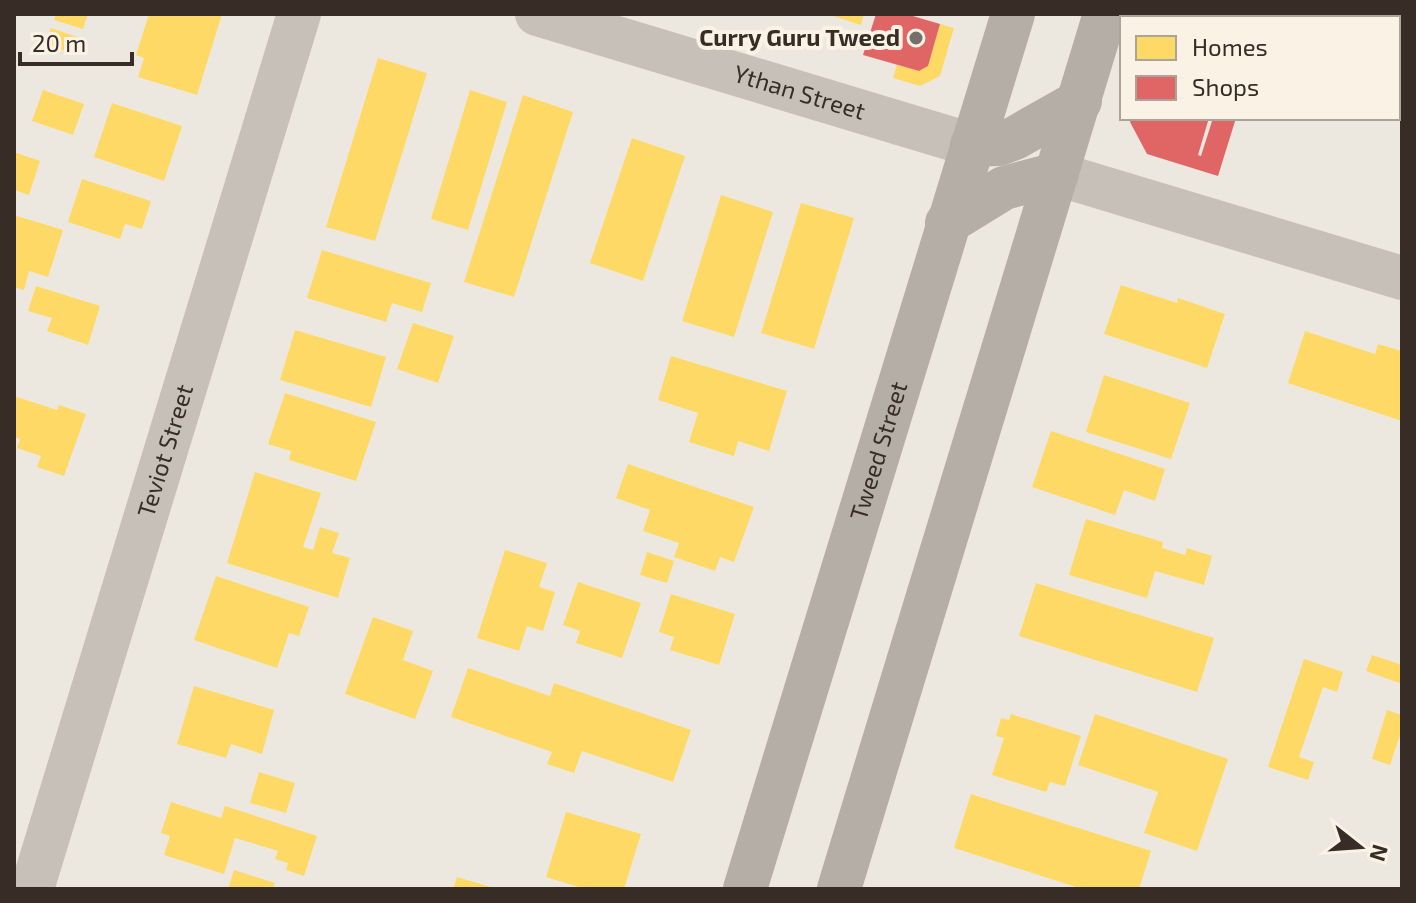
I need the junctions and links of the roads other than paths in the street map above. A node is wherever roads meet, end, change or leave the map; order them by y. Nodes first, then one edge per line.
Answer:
1 (299, 14) edge
2 (537, 14) edge
3 (1013, 14) edge
4 (1105, 14) edge
5 (1080, 101) junction
6 (972, 145) junction
7 (1057, 174) junction
8 (947, 223) junction
9 (1402, 278) edge
10 (32, 889) edge
11 (745, 889) edge
12 (839, 889) edge

1 - 10 street, Teviot Street
2 - 6 street, Ythan Street
3 - 6 main road, Tweed Street
4 - 5 main road
5 - 6 main road
5 - 7 main road
6 - 8 main road, Tweed Street
7 - 8 main road
7 - 9 street
7 - 12 main road
8 - 11 main road, Tweed Street

